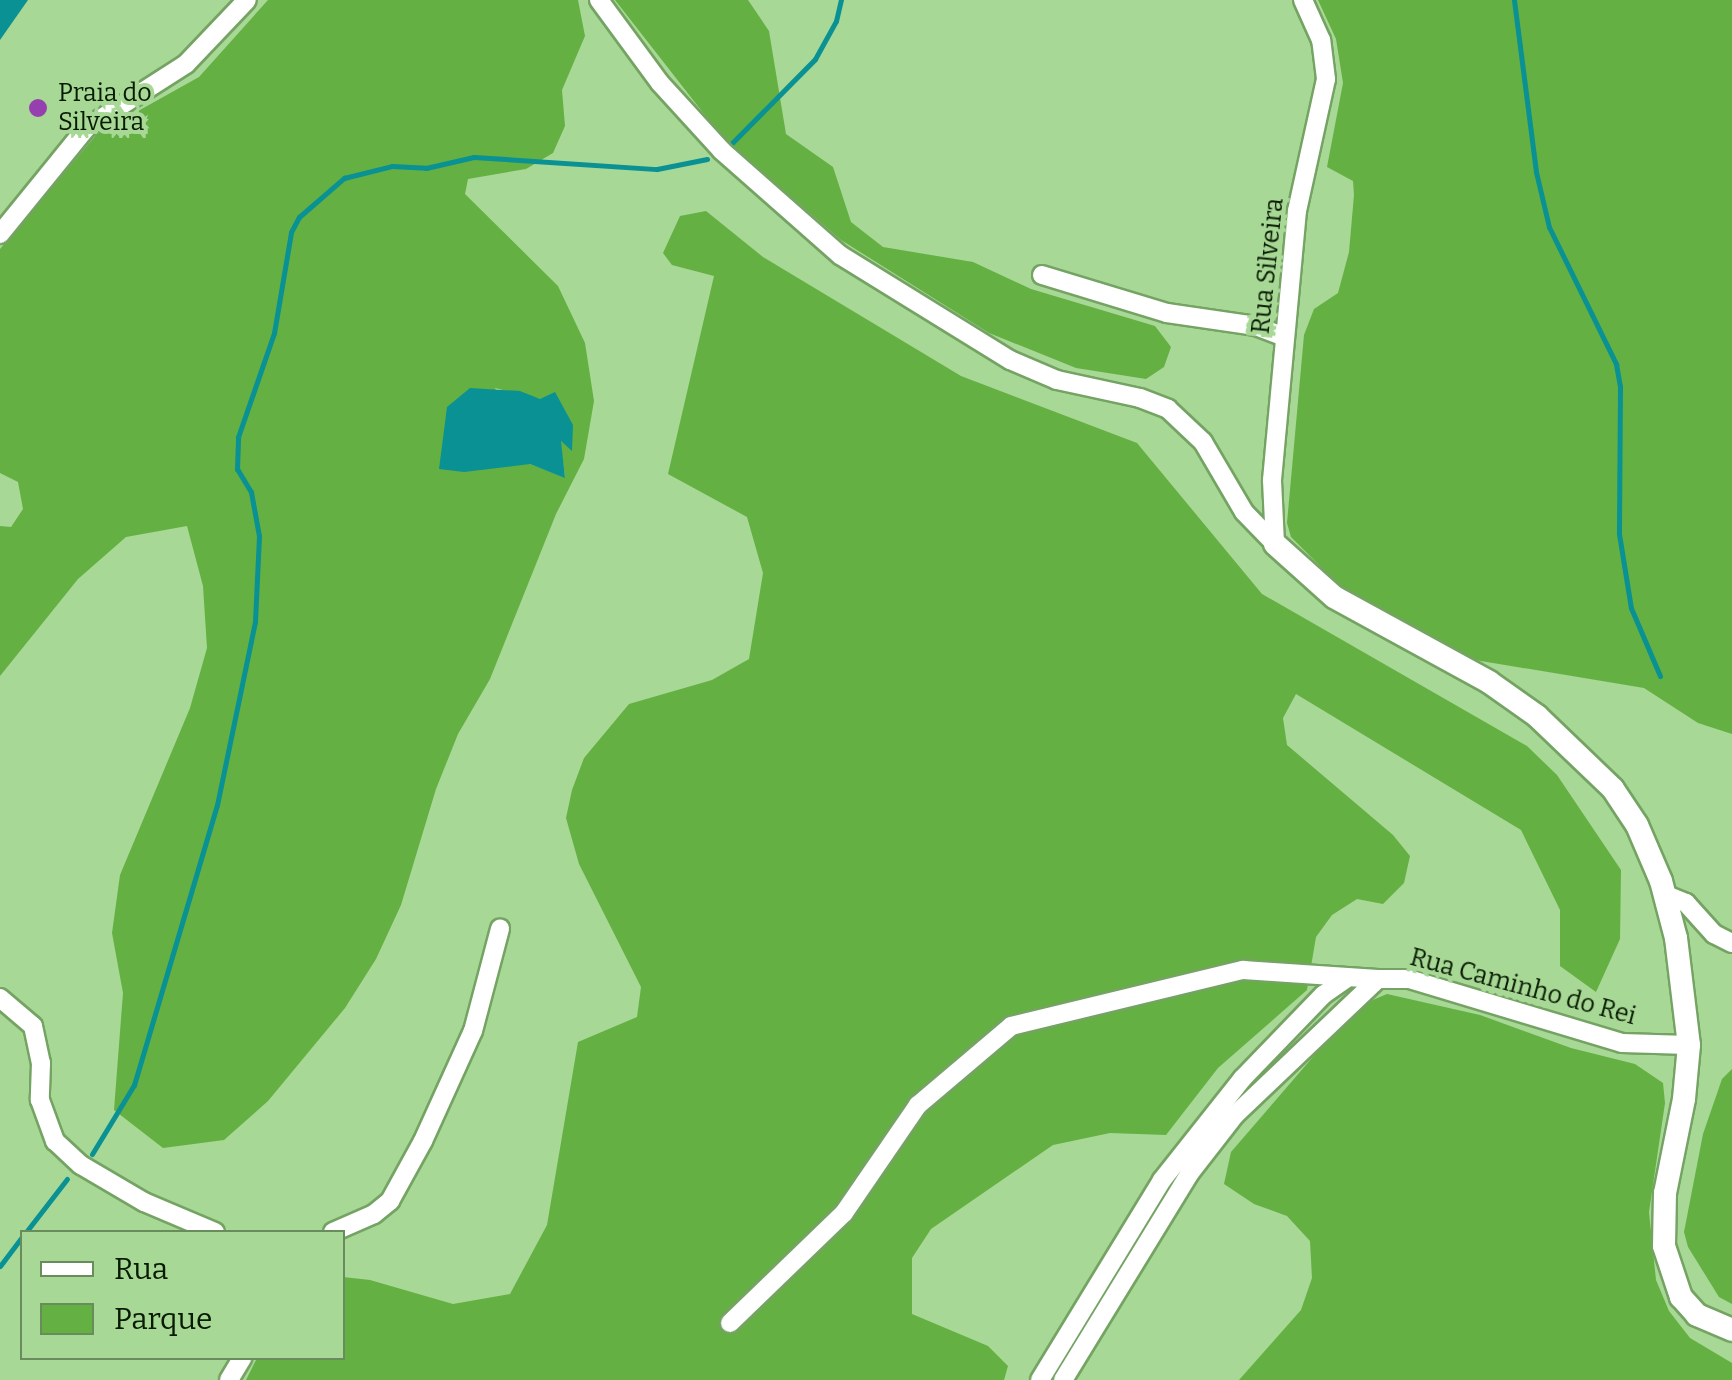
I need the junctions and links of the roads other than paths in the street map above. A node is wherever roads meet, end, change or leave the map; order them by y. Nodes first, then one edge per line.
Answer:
1 (246, 0) edge
2 (599, 0) edge
3 (1303, 0) edge
4 (0, 234) edge
5 (1042, 275) dead end
6 (1285, 337) junction
7 (1274, 544) junction
8 (1664, 894) junction
9 (500, 929) dead end
10 (1732, 943) edge
11 (1346, 979) junction
12 (1378, 979) junction
13 (0, 998) edge
14 (1689, 1045) junction
15 (210, 1230) edge
16 (338, 1230) edge
17 (730, 1323) dead end
18 (1732, 1330) edge
19 (1040, 1380) edge
20 (1063, 1380) edge

1 - 4 street
2 - 7 street
3 - 6 street, Rua Silveira
5 - 6 street
6 - 7 street, Rua Silveira
7 - 8 street
8 - 10 street
8 - 14 street
9 - 16 street
11 - 12 street
11 - 17 street
11 - 19 street
12 - 14 street, Rua Caminho do Rei
12 - 20 street, Rua Caminho do Rei
13 - 15 street
14 - 18 street

